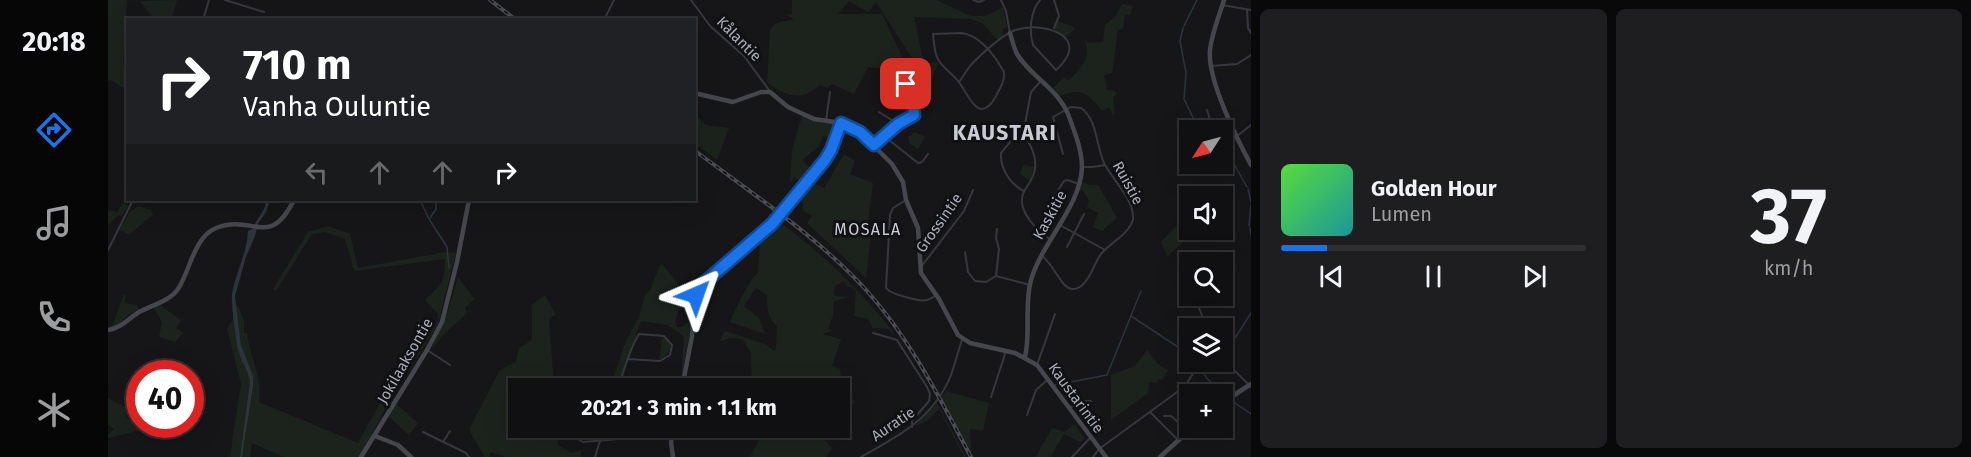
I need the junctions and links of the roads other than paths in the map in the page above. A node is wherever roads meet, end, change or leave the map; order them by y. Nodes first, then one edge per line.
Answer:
1 (210, 0) edge
2 (225, 0) edge
3 (614, 0) edge
4 (691, 0) edge
5 (973, 0) edge
6 (984, 0) edge
7 (1001, 0) edge
8 (1040, 0) edge
9 (1054, 0) edge
10 (1223, 3) edge
11 (1249, 10) edge
12 (264, 12) dead end
13 (204, 18) edge
14 (605, 18) edge
15 (1031, 28) junction
16 (1053, 28) junction
17 (1010, 33) junction
18 (1251, 33) edge
19 (988, 51) junction
20 (1251, 55) edge
21 (1211, 66) junction
22 (1042, 80) junction
23 (960, 82) junction
24 (906, 84) dead end
25 (830, 92) dead end
26 (696, 93) edge
27 (770, 93) junction
28 (1065, 110) junction
29 (1207, 110) dead end
30 (879, 112) dead end
31 (1210, 120) edge
32 (1229, 120) edge
33 (826, 121) junction
34 (841, 123) junction
35 (898, 124) junction
36 (1251, 125) edge
37 (1022, 130) junction
38 (1233, 130) edge
39 (1235, 135) junction
40 (884, 136) junction
41 (874, 145) junction
42 (928, 154) dead end
43 (1063, 154) dead end
44 (1105, 165) junction
45 (1251, 165) edge
46 (1082, 166) junction
47 (1079, 184) junction
48 (973, 190) dead end
49 (1024, 191) junction
50 (906, 200) junction
51 (132, 201) edge
52 (293, 201) edge
53 (469, 201) edge
54 (1047, 208) dead end
55 (1084, 214) dead end
56 (1059, 224) junction
57 (997, 229) dead end
58 (1075, 233) junction
59 (1050, 239) junction
60 (1067, 247) dead end
61 (108, 250) edge
62 (1105, 250) junction
63 (965, 252) dead end
64 (1041, 255) junction
65 (921, 267) junction
66 (996, 276) junction
67 (1030, 285) junction
68 (936, 295) junction
69 (1055, 314) dead end
70 (108, 330) edge
71 (873, 333) dead end
72 (962, 339) junction
73 (428, 350) junction
74 (1006, 351) junction
75 (1024, 357) junction
76 (628, 359) junction
77 (450, 365) dead end
78 (1036, 365) junction
79 (1233, 368) edge
80 (621, 378) edge
81 (684, 378) edge
82 (1049, 379) junction
83 (1251, 385) edge
84 (1179, 391) edge
85 (1233, 396) edge
86 (991, 397) dead end
87 (1091, 401) dead end
88 (1070, 409) junction
89 (1150, 412) junction
90 (1027, 415) dead end
91 (1164, 416) dead end
92 (1179, 421) edge
93 (912, 427) junction
94 (450, 431) dead end
95 (423, 432) dead end
96 (375, 436) junction
97 (576, 438) edge
98 (599, 438) edge
99 (632, 438) edge
100 (672, 438) edge
101 (1090, 438) junction
102 (1178, 440) joint
103 (598, 441) junction
104 (443, 442) junction
105 (1099, 449) junction
106 (361, 457) edge
107 (411, 457) edge
108 (469, 457) edge
109 (595, 457) edge
110 (673, 457) edge
111 (861, 457) edge
112 (1072, 457) edge
113 (1093, 457) edge
114 (1106, 457) edge
115 (1160, 457) edge

1 - 13 street
2 - 12 street
3 - 14 street
4 - 27 street, Kålantie
5 - 6 street
7 - 17 street
8 - 15 street
9 - 16 street
10 - 11 street
10 - 21 street
11 - 18 street
15 - 16 street
15 - 16 street
15 - 17 street
17 - 19 street
17 - 22 street, Kaskitie
19 - 23 street
19 - 23 street
19 - 23 street
20 - 21 street
21 - 32 street
22 - 28 street, Kaskitie
22 - 37 street
24 - 35 street
25 - 33 street
26 - 27 street
27 - 33 street
28 - 43 street
28 - 44 street, Ruistie
28 - 46 street, Kaskitie
29 - 31 street
30 - 35 street
33 - 34 street
34 - 41 street
34 - 81 street
35 - 40 street
36 - 39 street
37 - 49 street
37 - 49 street
38 - 39 street
39 - 45 street
40 - 41 street
40 - 42 street
41 - 50 street
44 - 46 street
44 - 62 street, Ruistie
46 - 47 street, Kaskitie
47 - 54 street
47 - 56 street, Kaskitie
48 - 65 street, Grossintie
49 - 59 street
50 - 65 street
50 - 68 street
51 - 61 street
52 - 70 street
53 - 73 street, Jokilaaksontie
55 - 58 street
56 - 58 street
56 - 59 street, Kaskitie
57 - 66 street
58 - 60 street
58 - 62 street
59 - 64 street, Kaskitie
62 - 64 street, Ruistie
63 - 66 street
64 - 67 street, Kaskitie
65 - 68 street
66 - 67 street
67 - 75 street, Kaskitie
68 - 72 street
69 - 78 street
71 - 93 street
72 - 74 street, Kaustarintie
72 - 93 street, Auratie
73 - 77 street
73 - 96 street, Jokilaaksontie
74 - 75 street, Kaustarintie
74 - 86 street
75 - 78 street, Kaustarintie
76 - 76 street
76 - 80 street
78 - 82 street, Kaustarintie
79 - 83 street
82 - 88 street, Kaustarintie
82 - 90 street
83 - 85 street
84 - 89 street
87 - 88 street
88 - 101 street, Kaustarintie
89 - 102 street
89 - 105 street
91 - 92 street
93 - 111 street, Auratie
94 - 104 street
95 - 104 street
96 - 106 street, Jokilaaksontie
96 - 107 street
97 - 103 street
98 - 103 street
99 - 103 street
100 - 110 street
101 - 105 street, Kaustarintie
101 - 112 street
102 - 115 street
103 - 109 street
104 - 108 street
105 - 113 street
105 - 114 street, Kaustarintie

